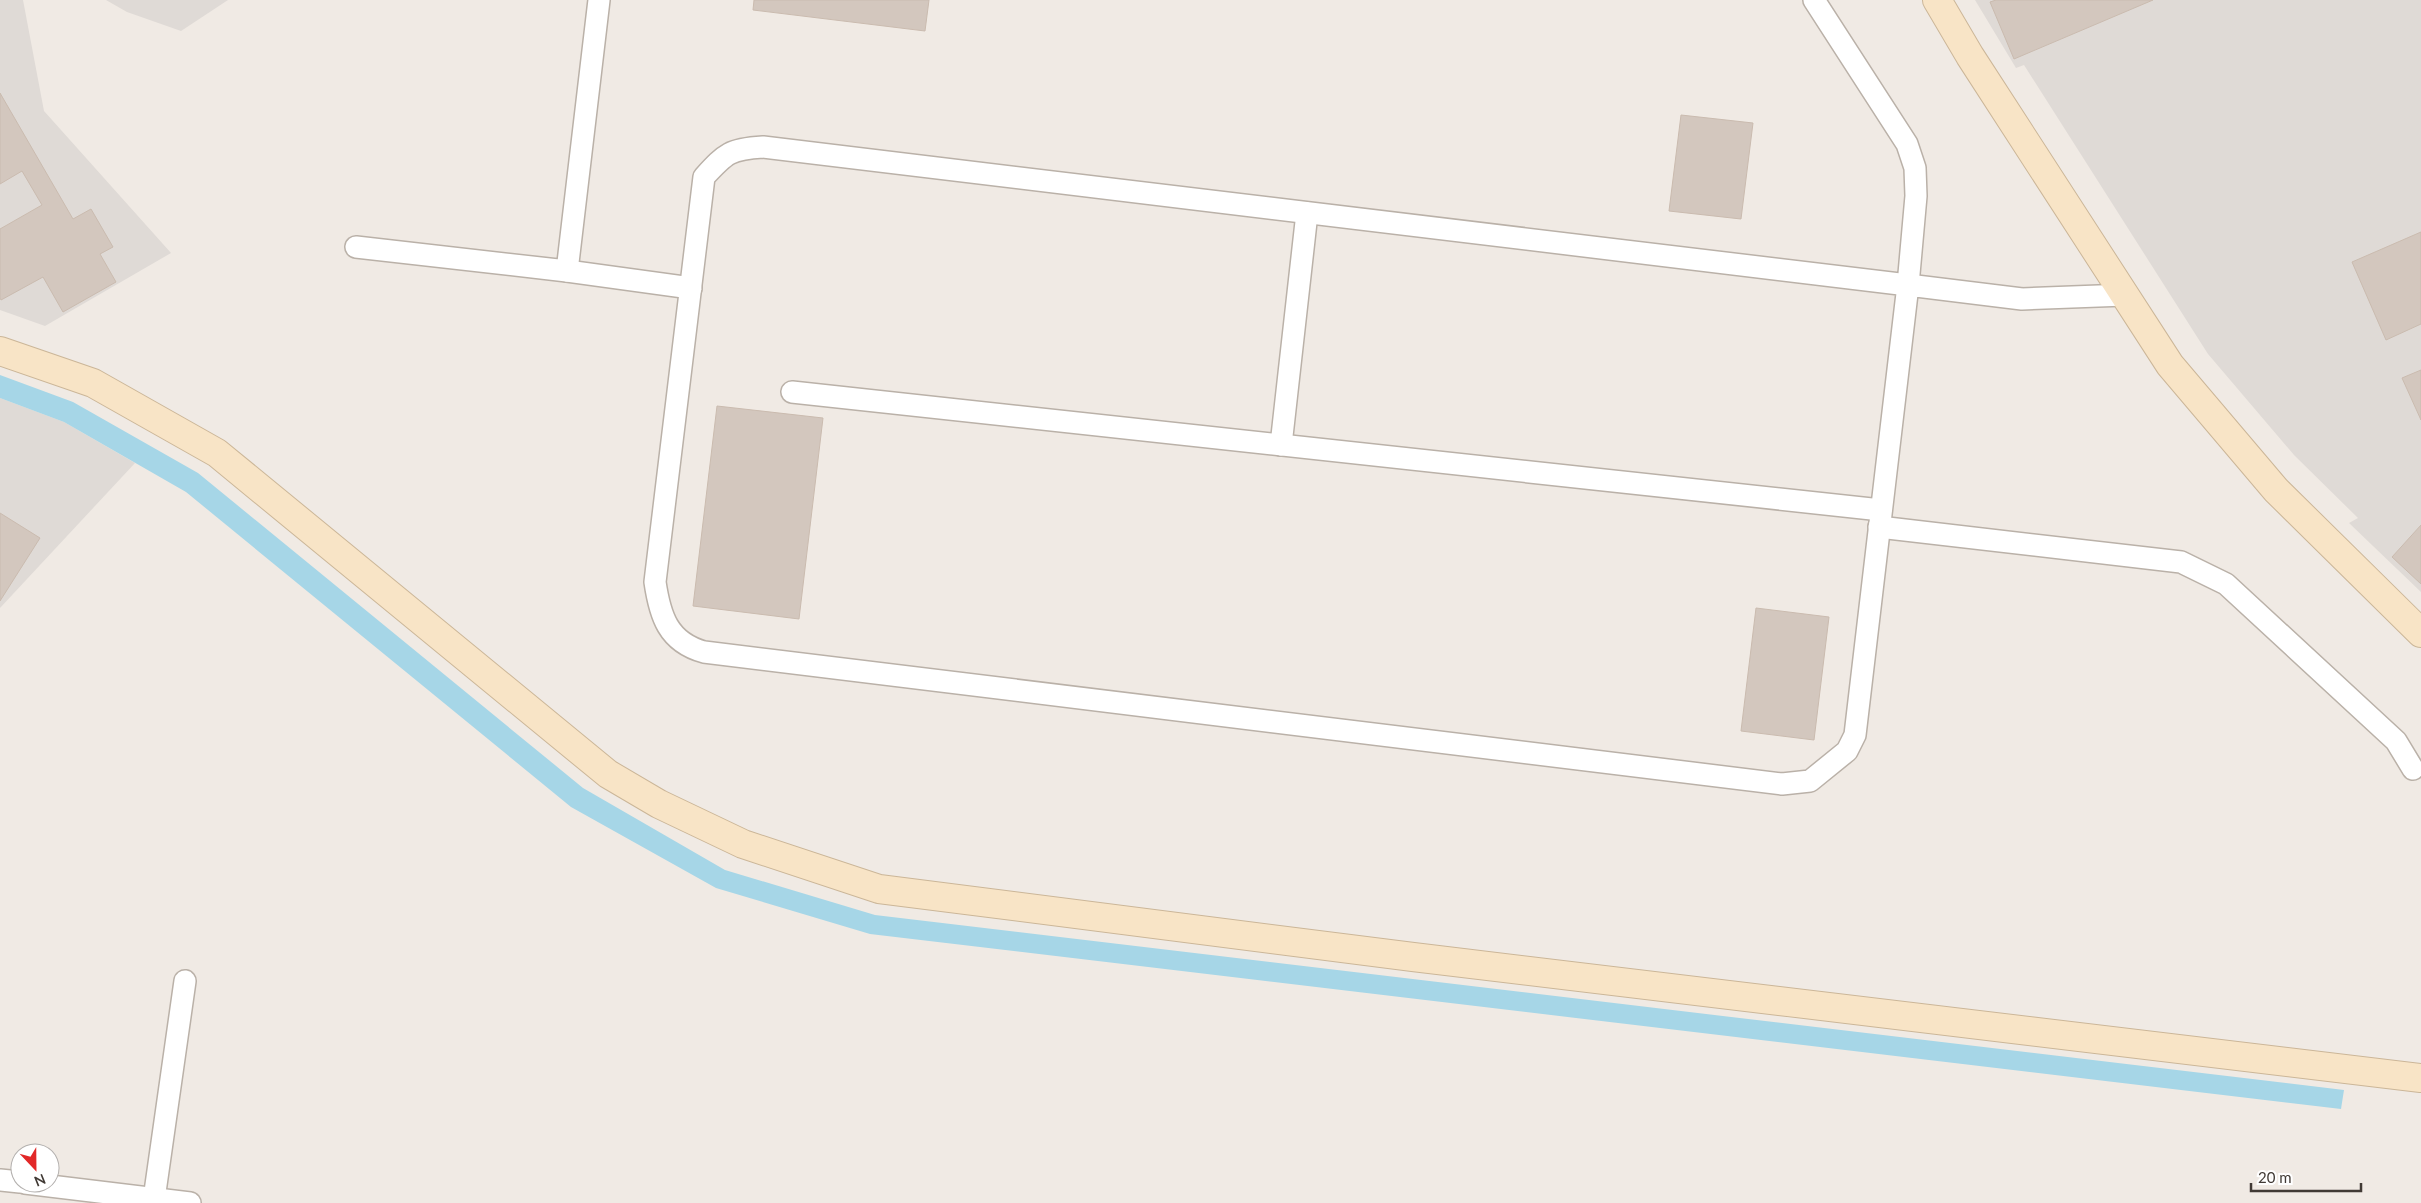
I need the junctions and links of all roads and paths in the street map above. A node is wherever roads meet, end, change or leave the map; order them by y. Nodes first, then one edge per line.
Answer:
1 (599, 0) edge
2 (1814, 0) edge
3 (1937, 0) edge
4 (1307, 213) junction
5 (356, 247) dead end
6 (566, 271) junction
7 (1908, 285) junction
8 (691, 288) junction
9 (2125, 295) junction
10 (0, 351) edge
11 (792, 392) dead end
12 (1281, 445) junction
13 (1880, 519) junction
14 (2421, 633) edge
15 (2413, 769) dead end
16 (185, 981) dead end
17 (2421, 1078) edge
18 (60, 1187) edge
19 (154, 1199) junction
20 (190, 1203) edge

1 - 6 lane
2 - 7 lane
3 - 9 street
4 - 7 lane
4 - 8 lane
4 - 12 lane
5 - 6 lane
6 - 8 lane
7 - 9 lane
7 - 13 lane
8 - 13 lane
9 - 14 street
10 - 17 street
11 - 12 lane
12 - 13 lane
13 - 15 lane
16 - 19 lane
18 - 19 lane
19 - 20 lane

